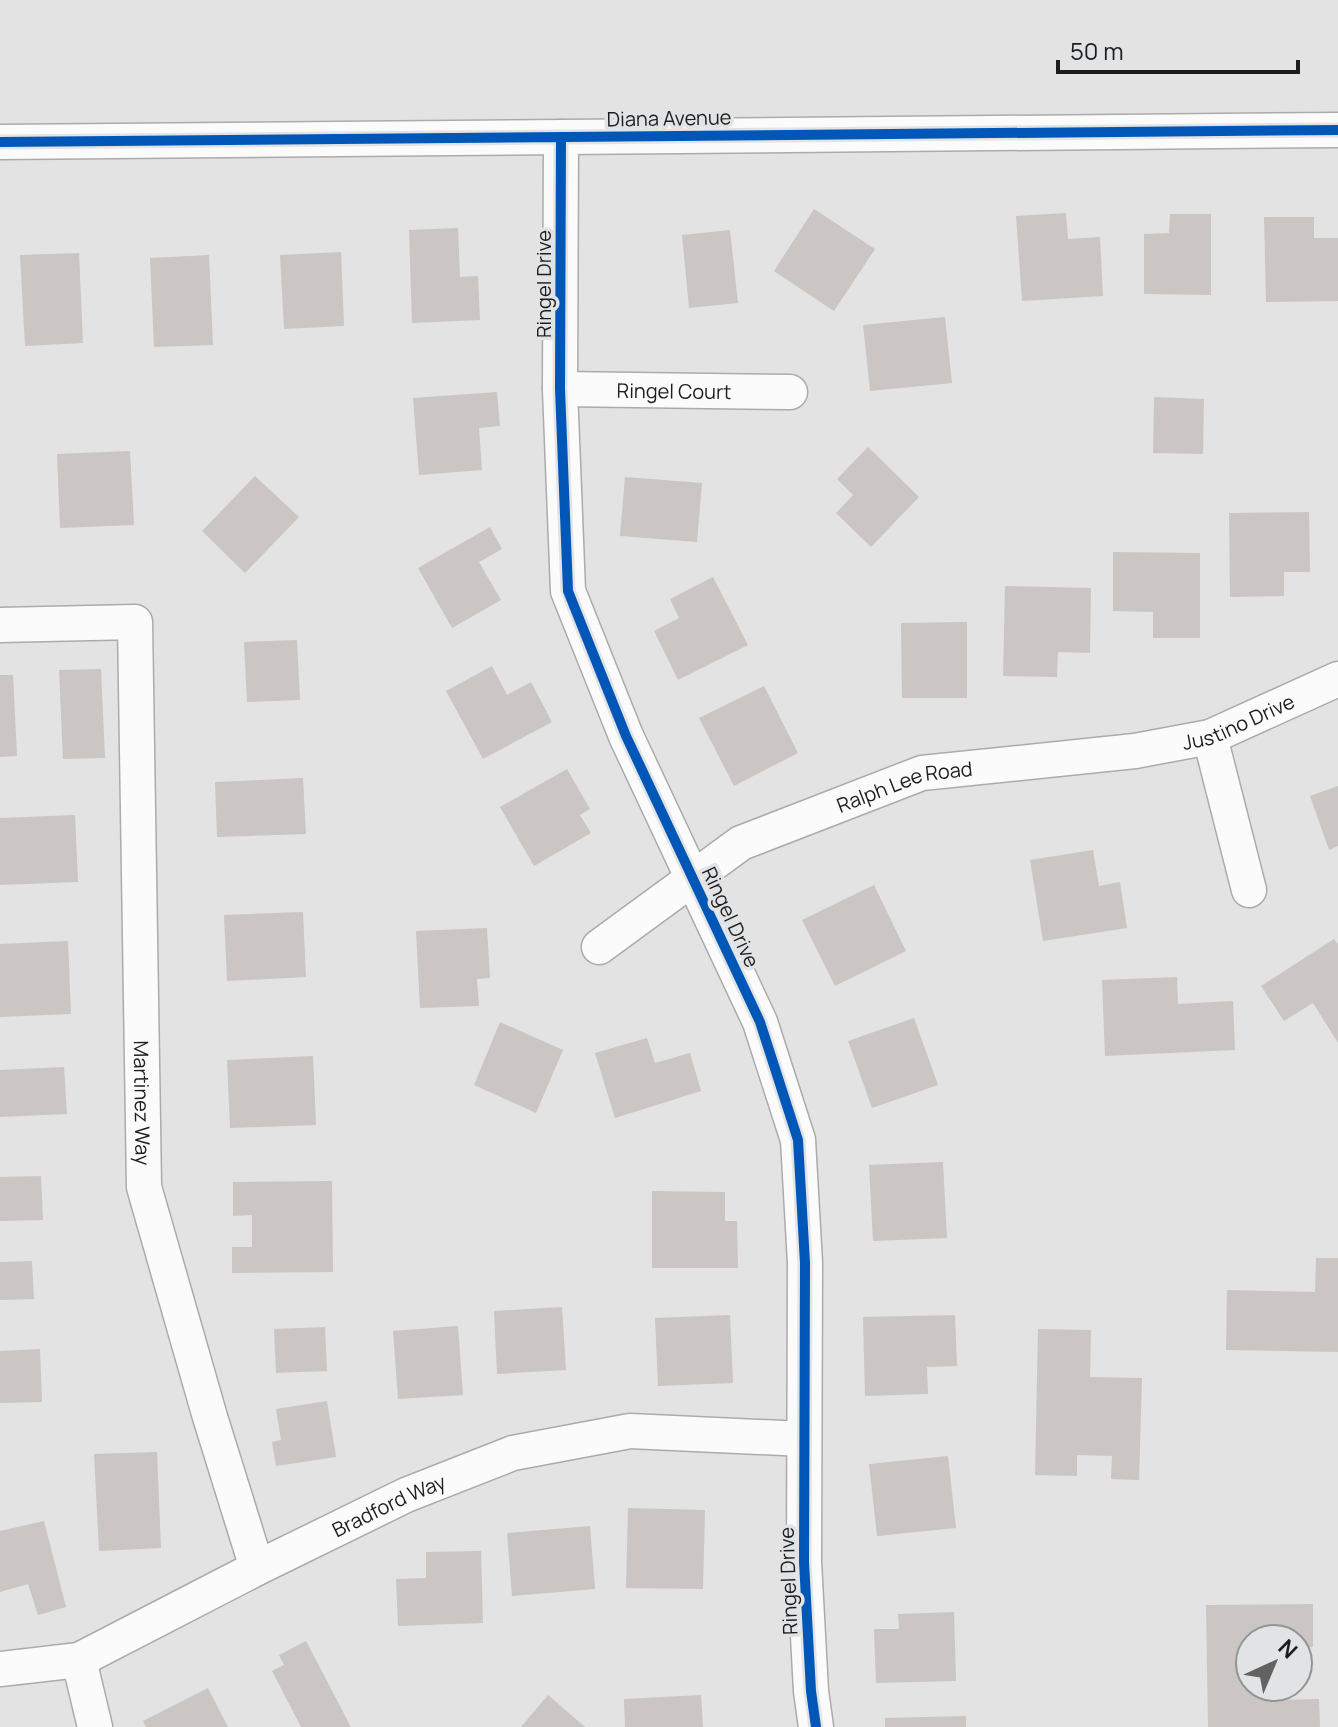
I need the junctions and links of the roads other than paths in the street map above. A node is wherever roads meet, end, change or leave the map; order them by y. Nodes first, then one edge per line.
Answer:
1 (1338, 130) edge
2 (561, 137) junction
3 (0, 142) edge
4 (560, 389) junction
5 (790, 392) dead end
6 (0, 625) edge
7 (1338, 679) edge
8 (1210, 737) junction
9 (1135, 751) joint
10 (692, 876) junction
11 (1249, 890) dead end
12 (599, 947) dead end
13 (803, 1439) junction
14 (257, 1568) junction
15 (79, 1660) junction
16 (0, 1669) edge
17 (95, 1727) edge
18 (816, 1727) edge

1 - 2 street, Diana Avenue
2 - 3 street, Diana Avenue
2 - 4 street, Ringel Drive
4 - 5 street, Ringel Court
4 - 10 street, Ringel Drive
6 - 14 street, Martinez Way
7 - 8 street, Justino Drive
8 - 9 street, Justino Drive
8 - 11 street
9 - 10 street, Ralph Lee Road
10 - 12 street, Ralph Lee Road
10 - 13 street, Ringel Drive
13 - 14 street, Bradford Way
13 - 18 street, Ringel Drive
14 - 15 street, Bradford Way
15 - 16 street, Bradford Way
15 - 17 street

